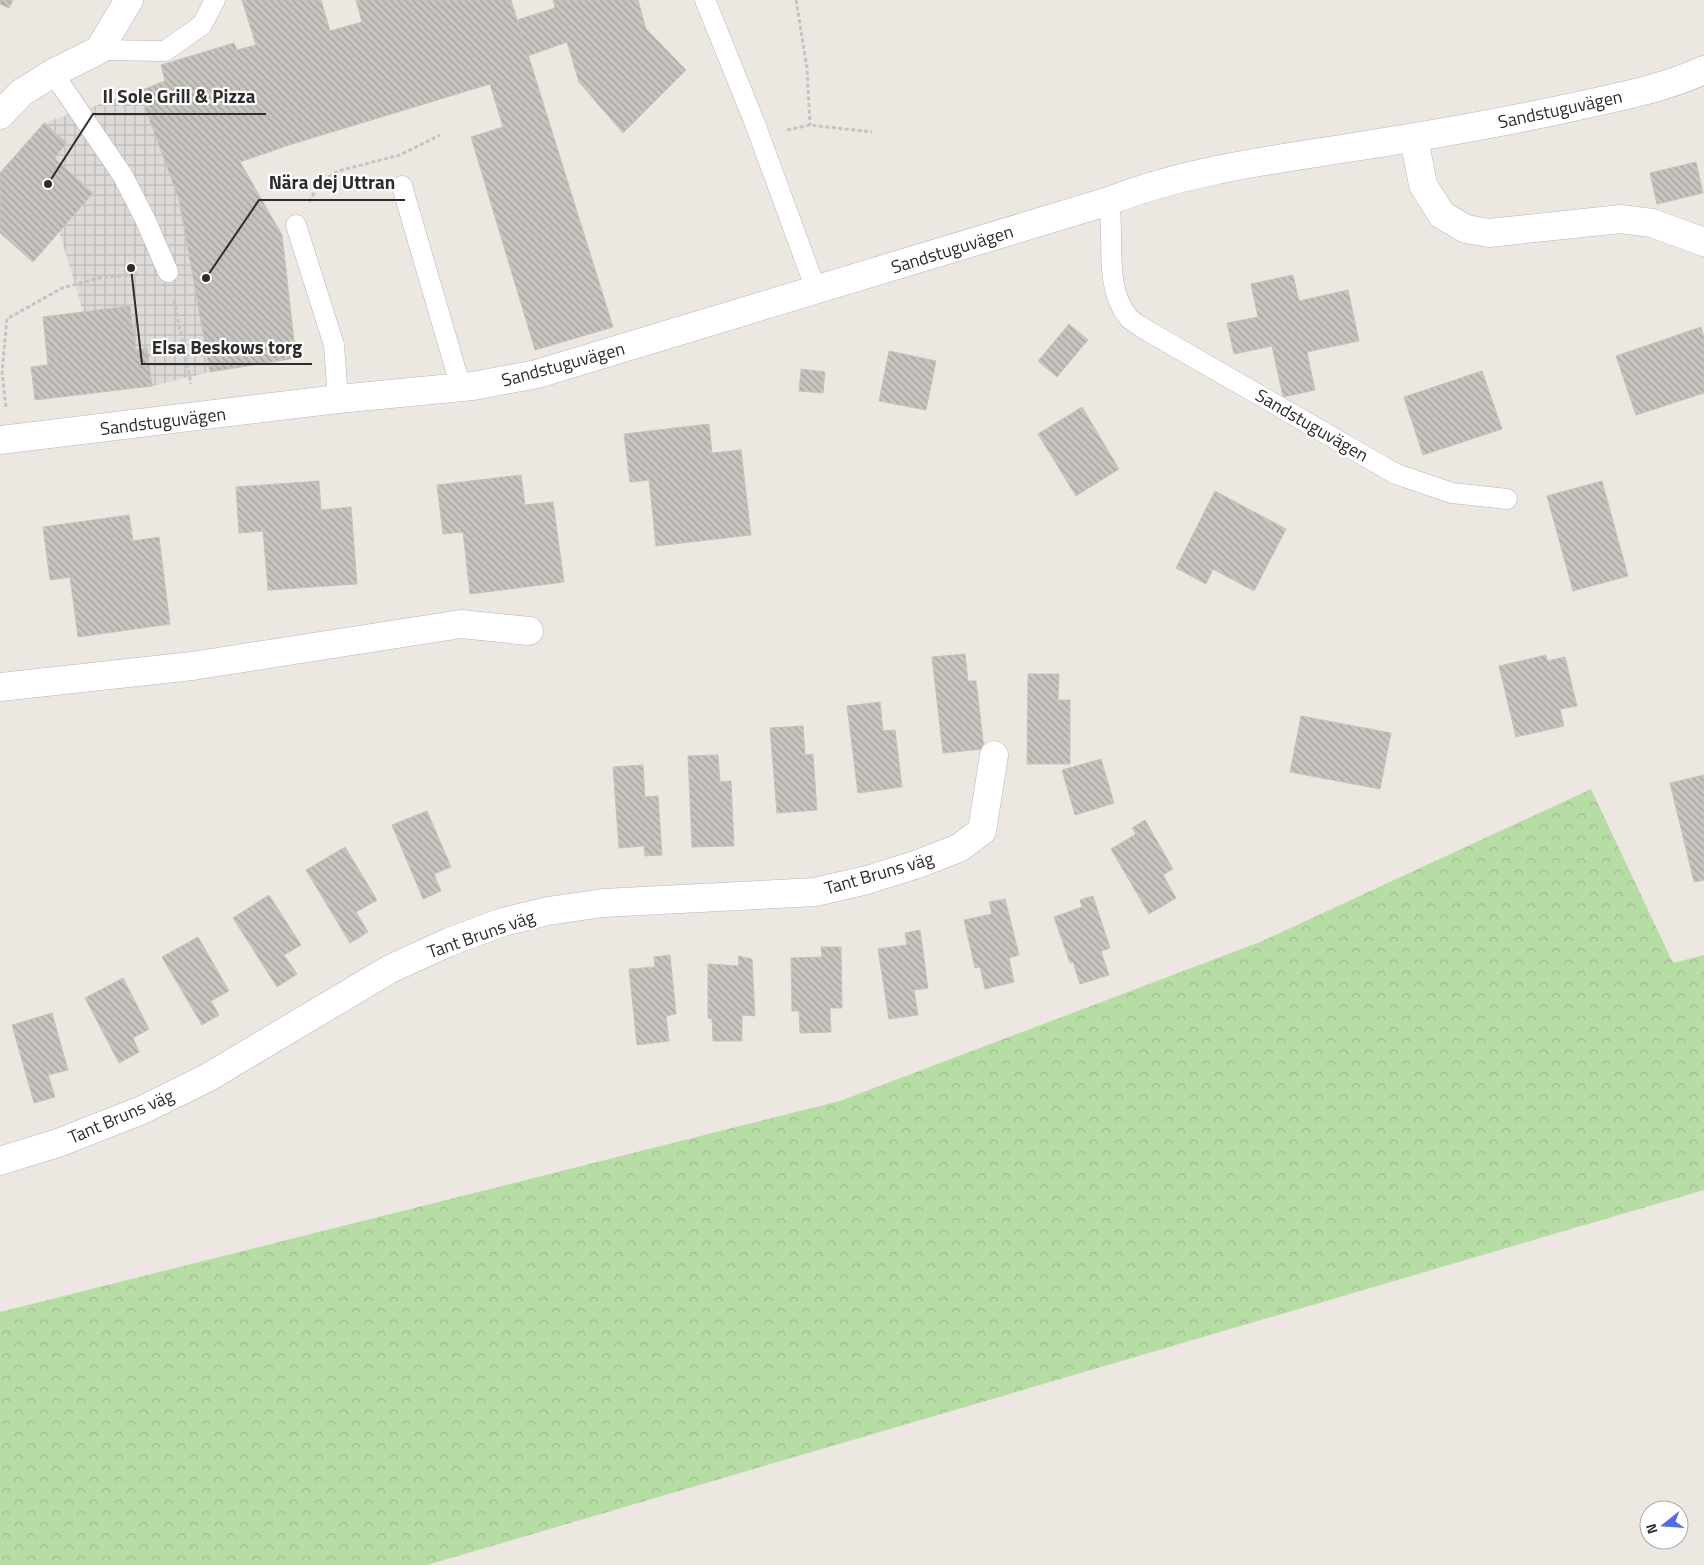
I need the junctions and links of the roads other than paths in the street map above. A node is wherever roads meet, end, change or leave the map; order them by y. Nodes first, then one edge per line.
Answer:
1 (129, 0) edge
2 (215, 0) edge
3 (706, 0) edge
4 (99, 50) junction
5 (1704, 70) edge
6 (53, 73) junction
7 (0, 115) edge
8 (1414, 138) junction
9 (402, 186) dead end
10 (1109, 201) junction
11 (296, 225) road end
12 (1704, 242) edge
13 (168, 272) road end
14 (816, 290) junction
15 (461, 388) junction
16 (338, 400) junction
17 (4, 440) edge
18 (1507, 499) dead end
19 (529, 631) dead end
20 (0, 687) edge
21 (994, 755) dead end
22 (0, 1161) edge

1 - 4 street
2 - 4 lane
3 - 14 lane
4 - 6 street
5 - 8 street, Sandstuguvägen
6 - 7 street
6 - 13 lane
8 - 10 street, Sandstuguvägen
8 - 12 street
9 - 15 lane
10 - 14 street, Sandstuguvägen
10 - 18 lane, Sandstuguvägen
11 - 16 lane
14 - 15 street, Sandstuguvägen
15 - 16 street, Sandstuguvägen
16 - 17 street, Sandstuguvägen
19 - 20 street
21 - 22 street, Tant Bruns väg

